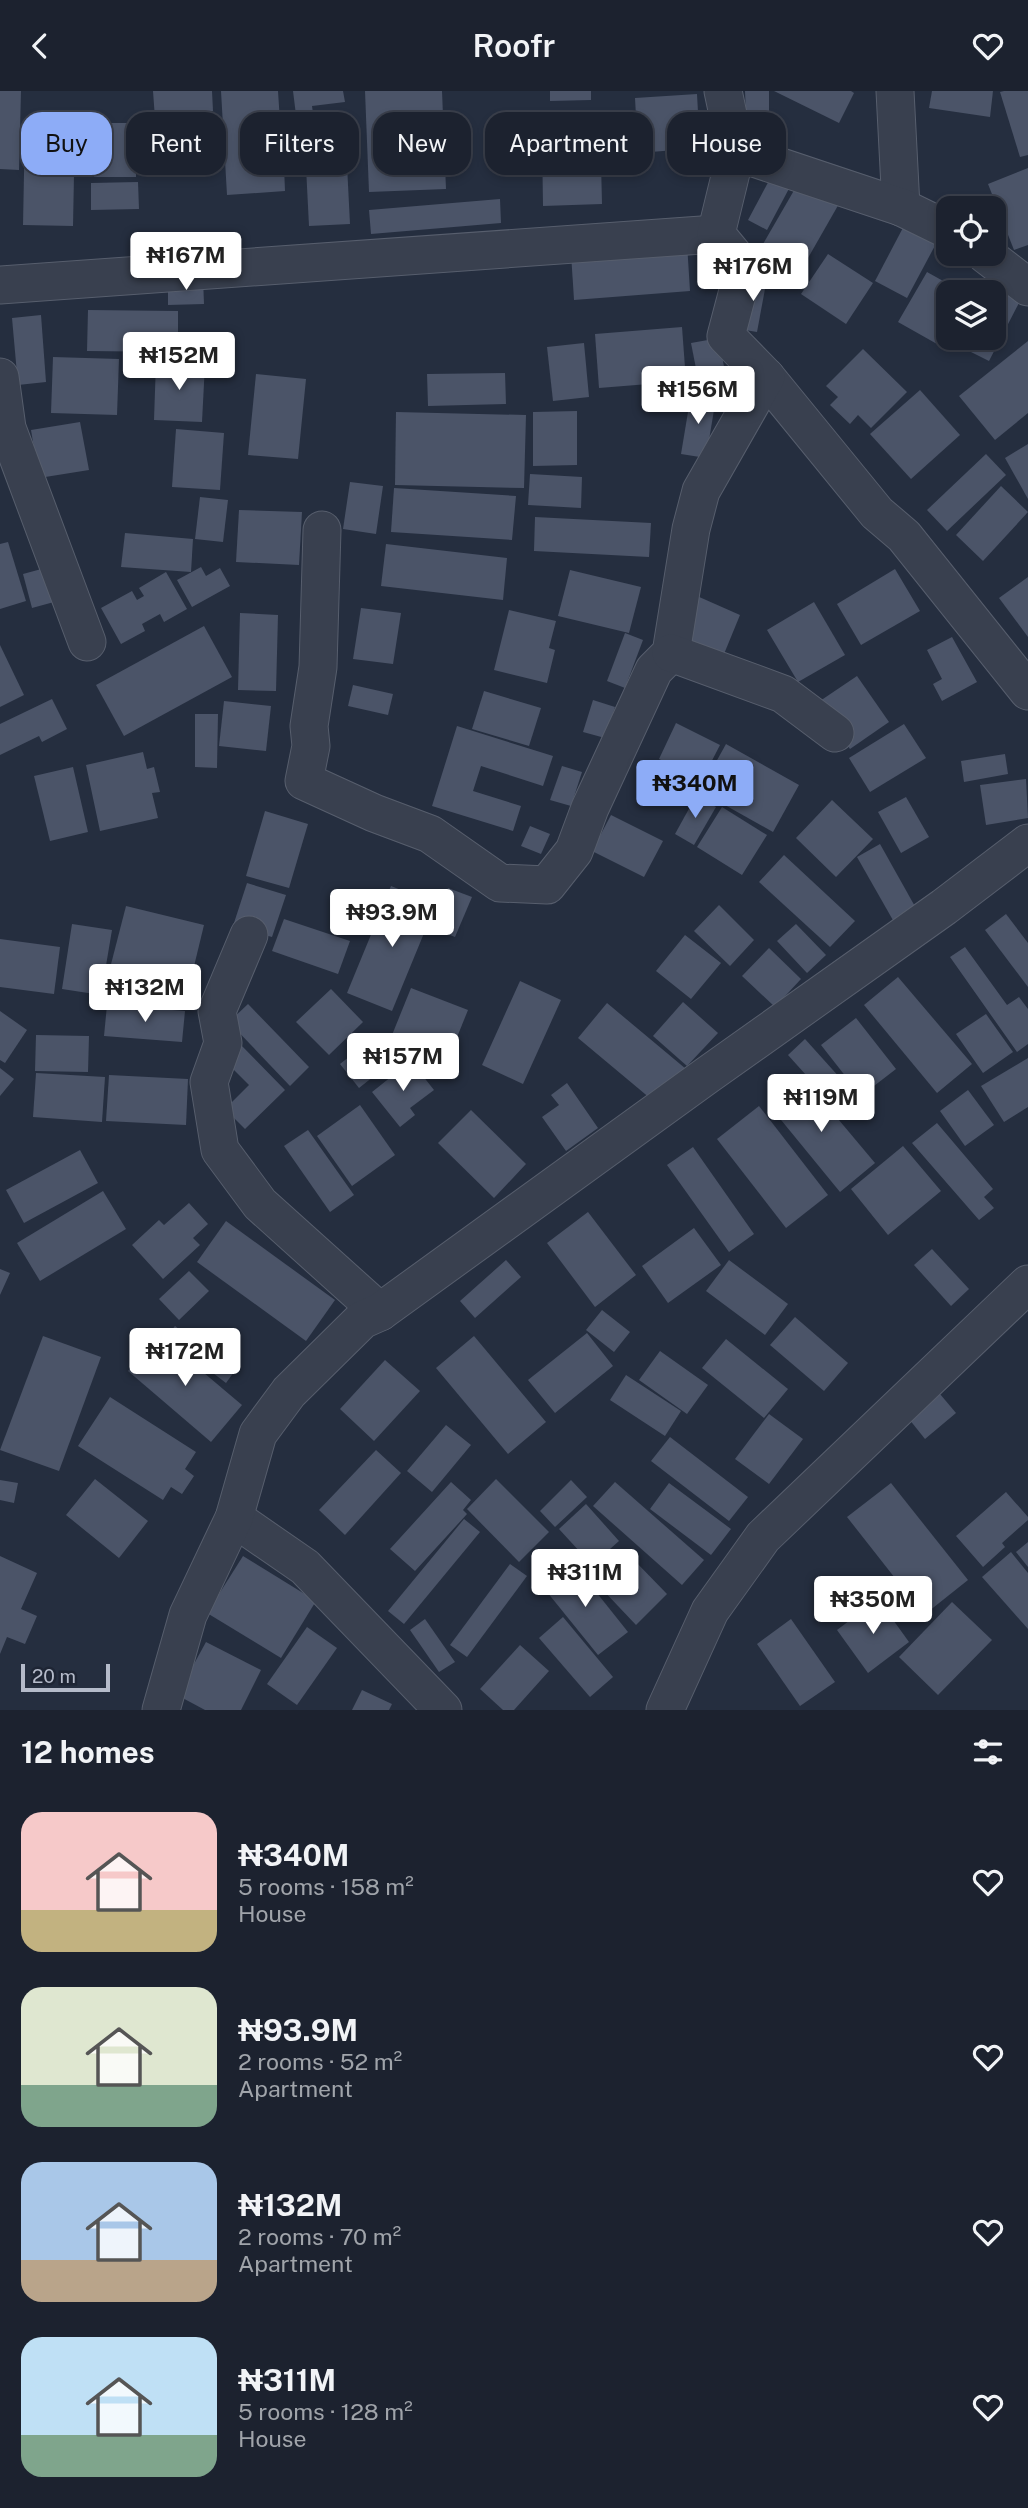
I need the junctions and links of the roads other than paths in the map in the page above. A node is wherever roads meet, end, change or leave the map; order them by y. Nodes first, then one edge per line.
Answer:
1 (723, 91) edge
2 (895, 91) edge
3 (727, 112) edge
4 (786, 169) edge
5 (730, 175) edge
6 (901, 207) junction
7 (936, 224) edge
8 (716, 234) junction
9 (1001, 266) edge
10 (0, 285) edge
11 (1028, 287) edge
12 (0, 377) edge
13 (766, 377) junction
14 (322, 530) dead end
15 (88, 642) dead end
16 (671, 653) junction
17 (1028, 691) edge
18 (835, 733) dead end
19 (1028, 843) edge
20 (249, 935) dead end
21 (1028, 1284) edge
22 (380, 1312) junction
23 (234, 1518) junction
24 (161, 1710) edge
25 (443, 1710) edge
26 (665, 1710) edge

1 - 3 street
2 - 6 street
4 - 6 street
5 - 8 street
6 - 7 street
8 - 10 street
8 - 13 street
9 - 11 street
12 - 15 street
13 - 16 street
13 - 17 street
14 - 16 street
16 - 18 street
19 - 22 street
20 - 22 street
21 - 26 street
22 - 23 street
23 - 24 street
23 - 25 street

